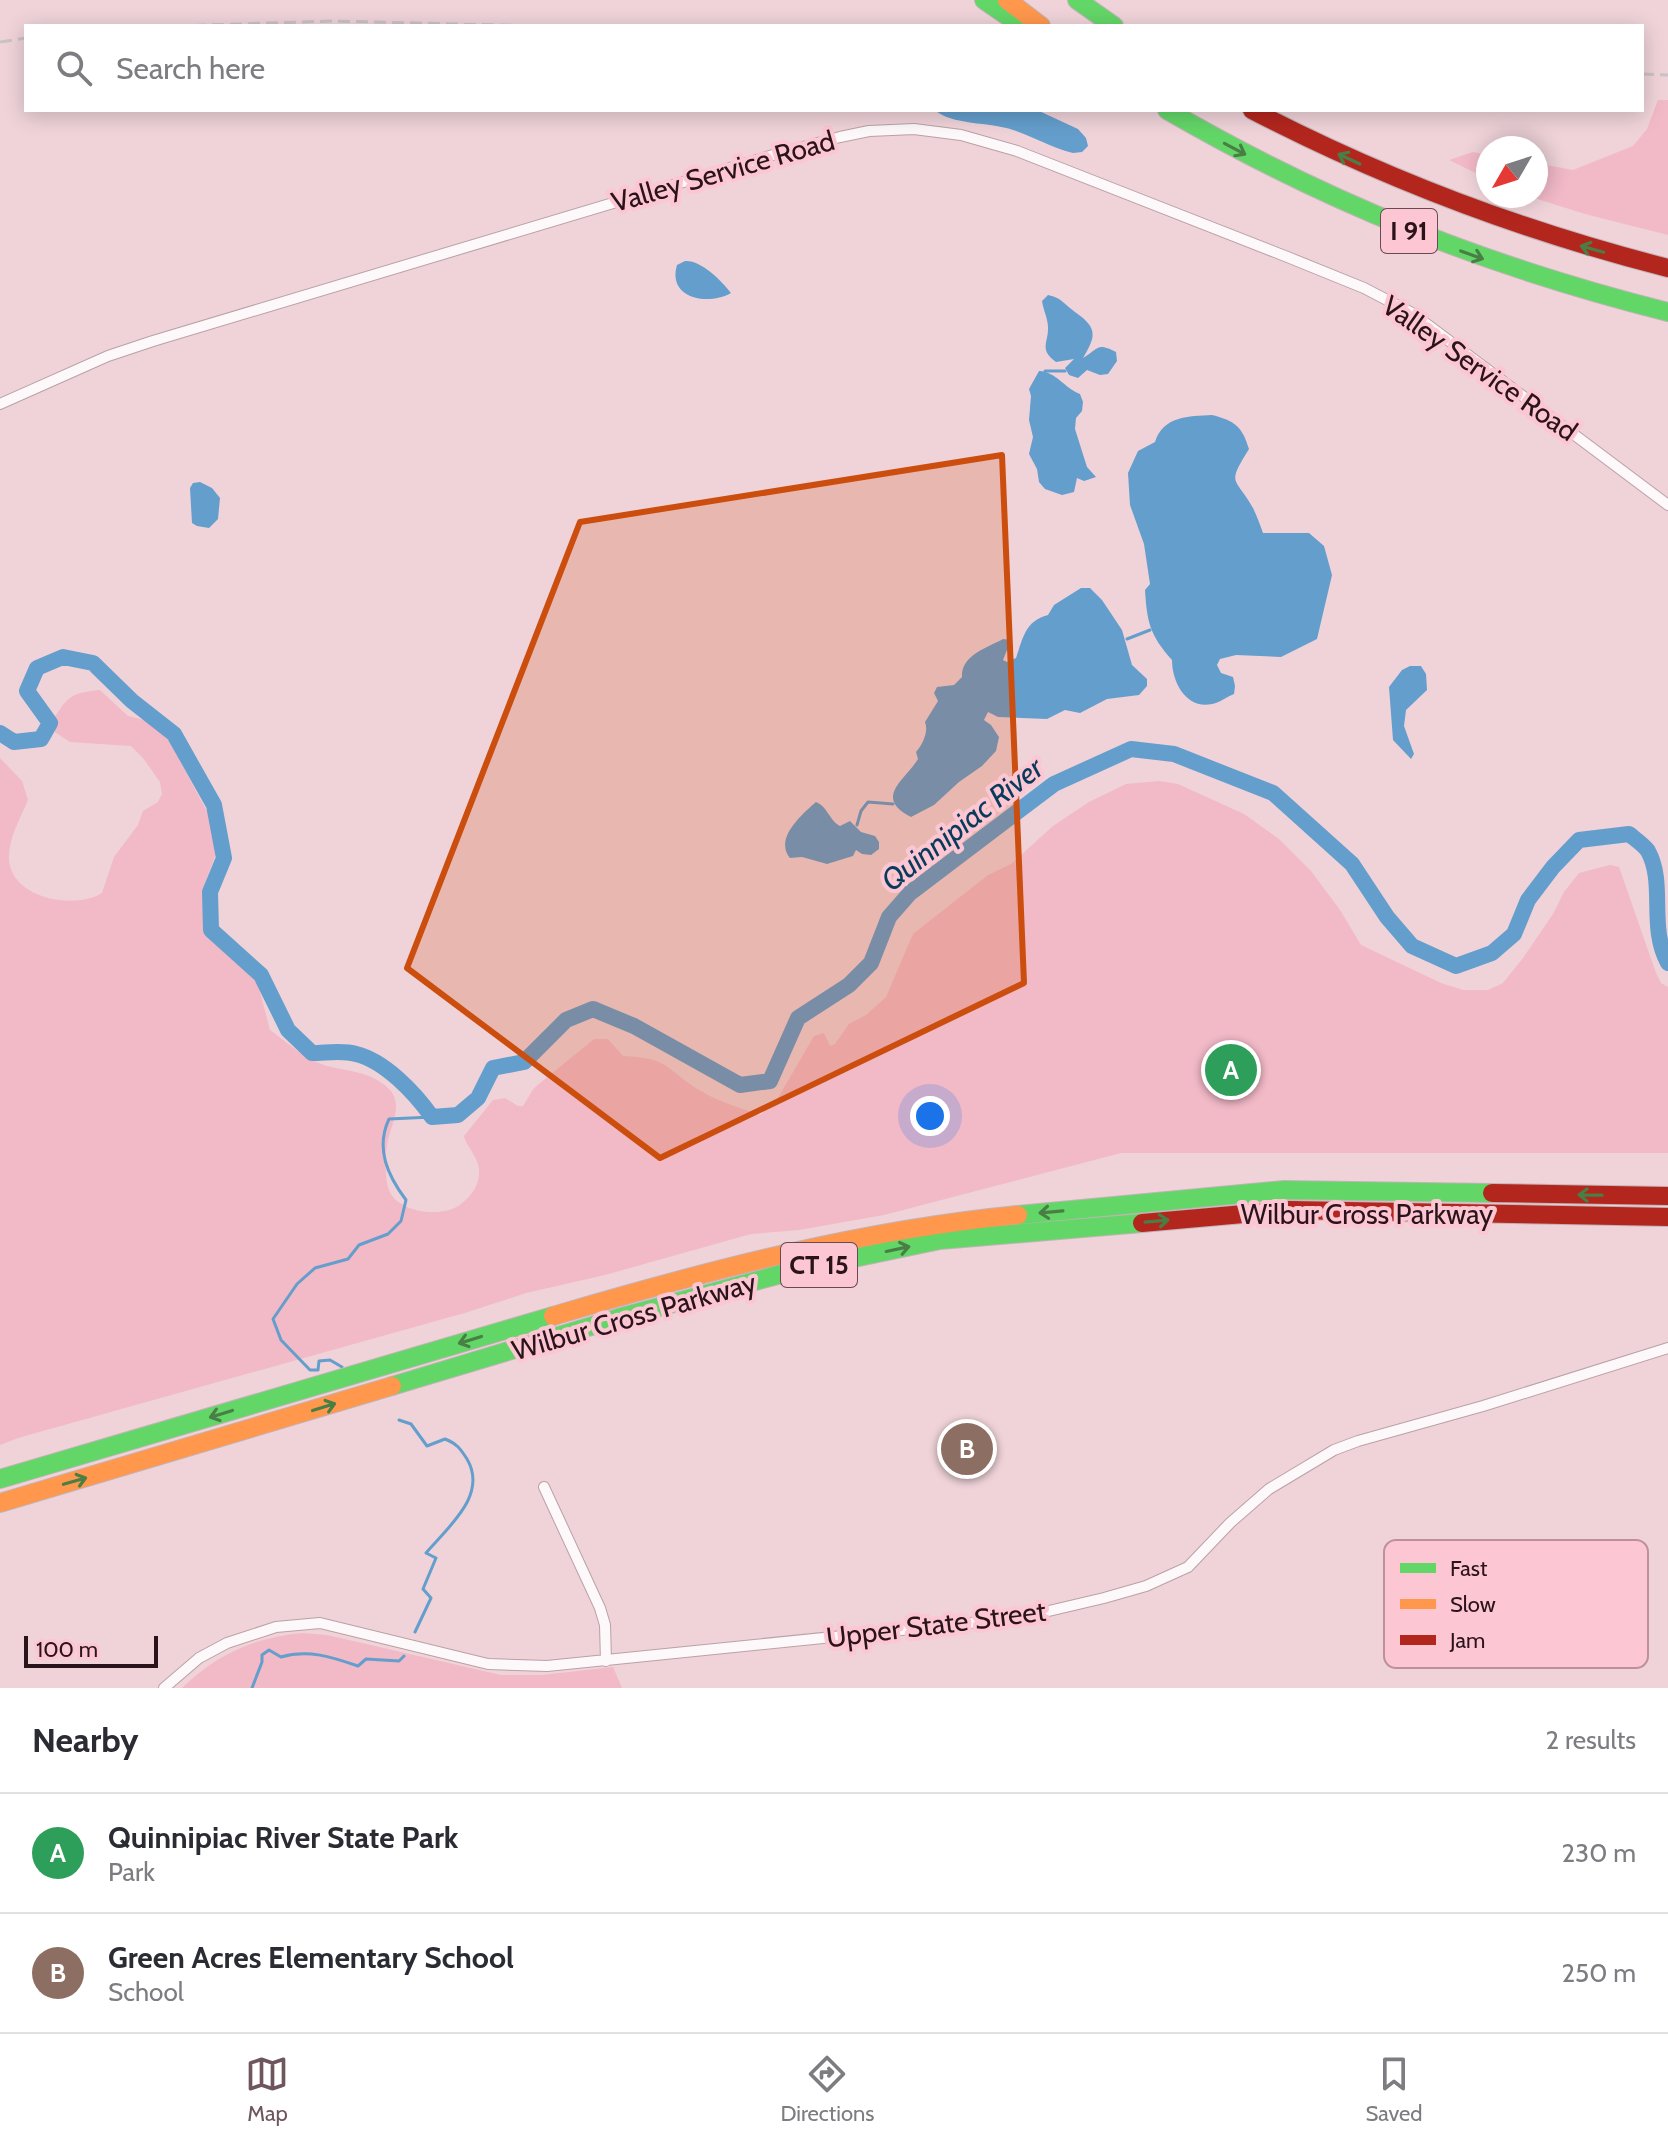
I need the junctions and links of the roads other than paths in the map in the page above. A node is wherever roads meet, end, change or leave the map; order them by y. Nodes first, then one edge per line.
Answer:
1 (984, 0) edge
2 (1007, 0) edge
3 (1077, 0) edge
4 (1027, 23) edge
5 (1112, 24) edge
6 (1171, 112) edge
7 (1256, 112) edge
8 (1668, 268) edge
9 (1668, 312) edge
10 (0, 404) edge
11 (1668, 505) edge
12 (1668, 1196) edge
13 (1668, 1217) edge
14 (1668, 1348) edge
15 (0, 1479) edge
16 (544, 1487) dead end
17 (0, 1503) edge
18 (606, 1661) junction
19 (164, 1688) edge

1 - 4 highway
2 - 4 highway
3 - 5 highway
6 -> 9 highway, I 91
8 -> 7 highway, I 91
10 - 11 street, Valley Service Road
12 -> 15 highway, Wilbur Cross Parkway / CT 15
17 -> 13 highway, Wilbur Cross Parkway / CT 15
14 - 18 street, Upper State Street
16 - 18 street
18 - 19 street, Upper State Street

